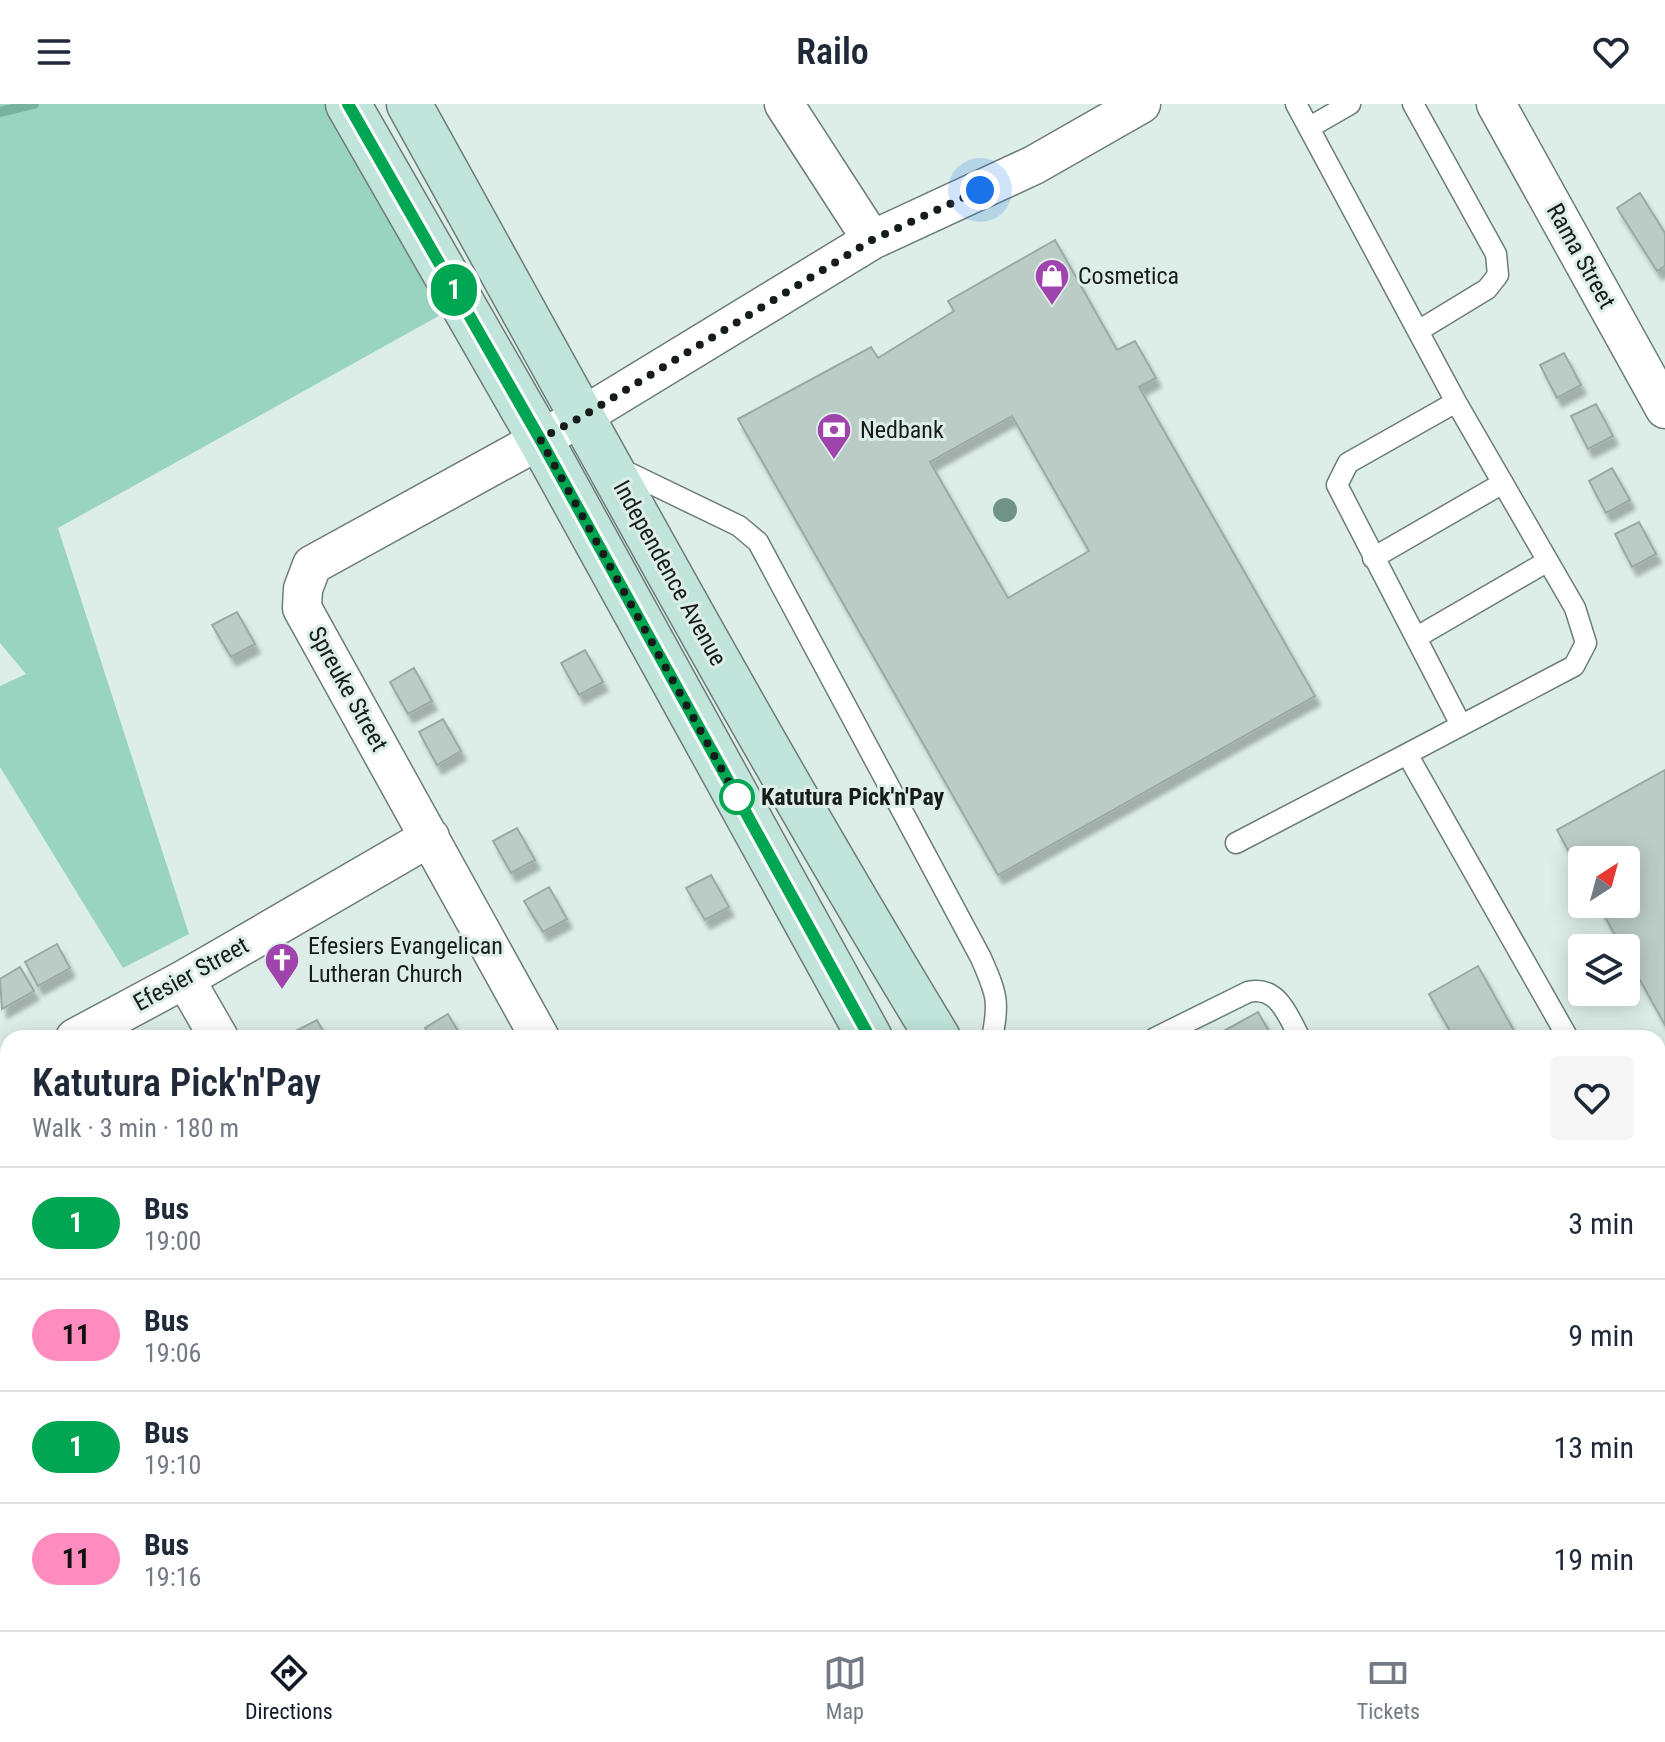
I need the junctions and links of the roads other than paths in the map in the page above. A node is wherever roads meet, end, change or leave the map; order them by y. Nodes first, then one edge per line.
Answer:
1 (348, 104) edge
2 (409, 104) edge
3 (784, 104) edge
4 (1141, 104) edge
5 (1296, 104) edge
6 (1350, 104) edge
7 (1413, 104) edge
8 (1496, 104) edge
9 (1310, 127) junction
10 (872, 240) junction
11 (1418, 331) junction
12 (1456, 402) junction
13 (1665, 409) edge
14 (583, 416) junction
15 (540, 439) junction
16 (608, 463) junction
17 (1503, 483) junction
18 (1373, 558) junction
19 (1548, 561) junction
20 (1417, 637) junction
21 (1461, 725) junction
22 (1407, 754) junction
23 (430, 837) junction
24 (1236, 843) dead end
25 (185, 979) junction
26 (90, 1030) edge
27 (214, 1030) edge
28 (536, 1030) edge
29 (866, 1030) edge
30 (933, 1030) edge
31 (994, 1030) edge
32 (1172, 1030) edge
33 (1295, 1030) edge
34 (1563, 1030) edge

1 - 15 main road, Independence Avenue
2 - 14 main road, Independence Avenue
3 - 10 street
4 - 10 street
5 - 9 lane
6 - 9 lane
7 - 11 lane
8 - 13 street, Rama Street
9 - 11 lane
10 - 14 street
11 - 12 lane
12 - 17 lane
12 - 18 lane
14 - 15 street
14 - 16 main road, Independence Avenue
15 - 23 street, Spreuke Street
15 - 29 main road, Independence Avenue
16 - 30 main road, Independence Avenue
16 - 31 lane
17 - 18 lane
17 - 19 lane
18 - 20 lane
19 - 20 lane
19 - 21 lane
20 - 21 lane
21 - 22 lane
22 - 24 lane
22 - 34 lane
23 - 25 street, Efesier Street
23 - 28 street, Spreuke Street
25 - 26 street, Efesier Street
25 - 27 street
32 - 33 lane

